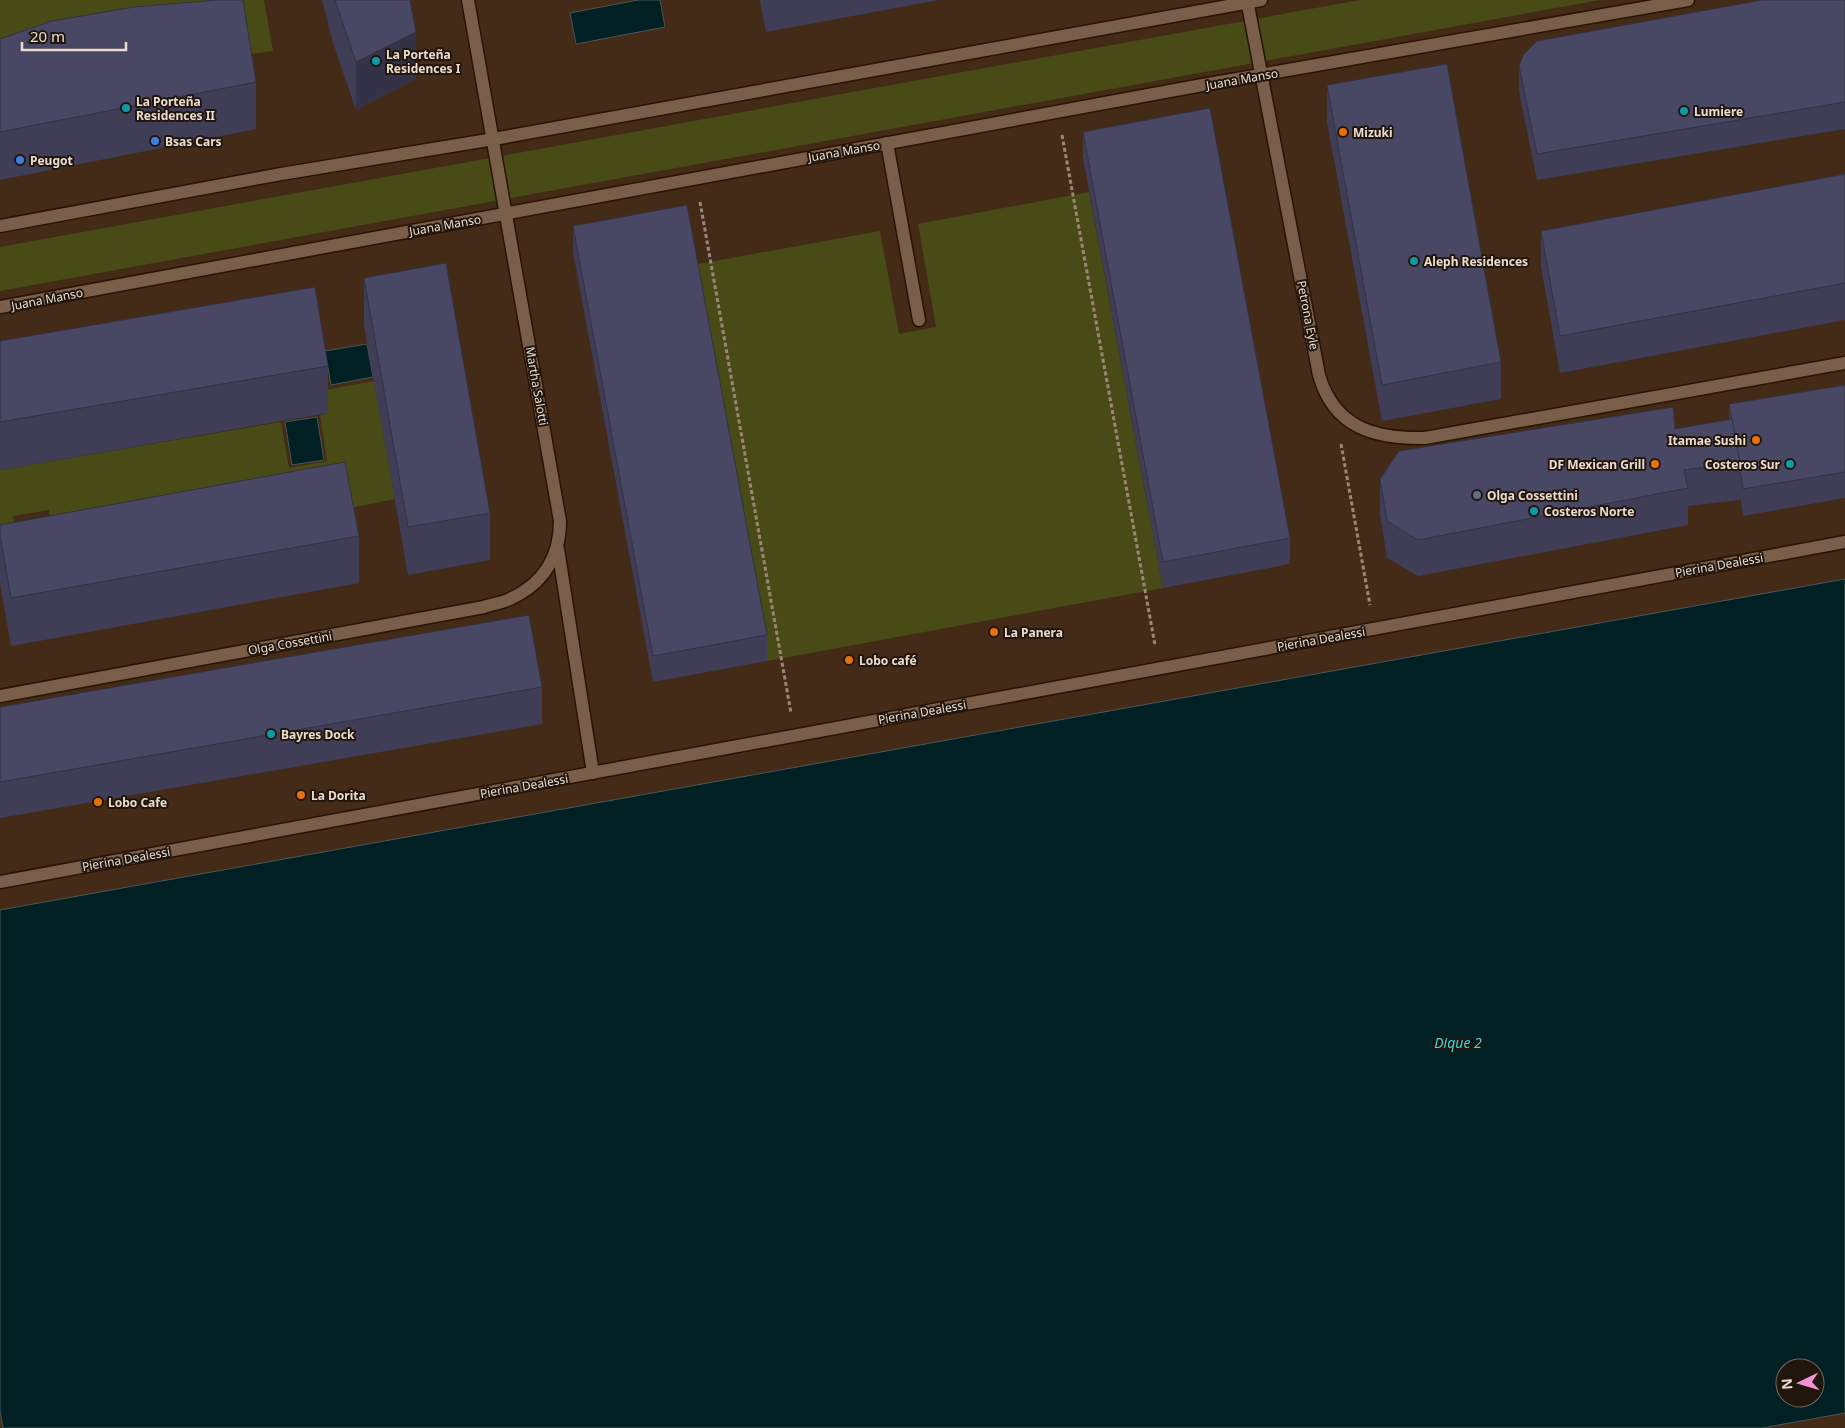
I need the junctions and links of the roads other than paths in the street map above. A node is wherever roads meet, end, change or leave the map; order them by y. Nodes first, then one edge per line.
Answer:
1 (468, 0) edge
2 (1261, 0) edge
3 (1688, 0) edge
4 (1247, 1) edge
5 (1262, 75) junction
6 (494, 139) junction
7 (887, 143) junction
8 (507, 213) junction
9 (0, 226) edge
10 (0, 307) edge
11 (919, 320) dead end
12 (1845, 363) edge
13 (1845, 542) edge
14 (558, 549) junction
15 (0, 696) edge
16 (593, 773) junction
17 (0, 882) edge

1 - 6 street, Martha Salotti
2 - 4 street
3 - 5 street, Juana Manso
4 - 5 street, Petrona Eyle
4 - 6 street
5 - 7 street, Juana Manso
5 - 12 street, Petrona Eyle
6 - 8 street, Martha Salotti
6 - 9 street
7 - 8 street, Juana Manso
7 - 11 street
8 - 10 street, Juana Manso
8 - 14 street, Martha Salotti
13 - 16 street, Pierina Dealessi
14 - 15 street, Olga Cossettini
14 - 16 street, Martha Salotti
16 - 17 street, Pierina Dealessi

